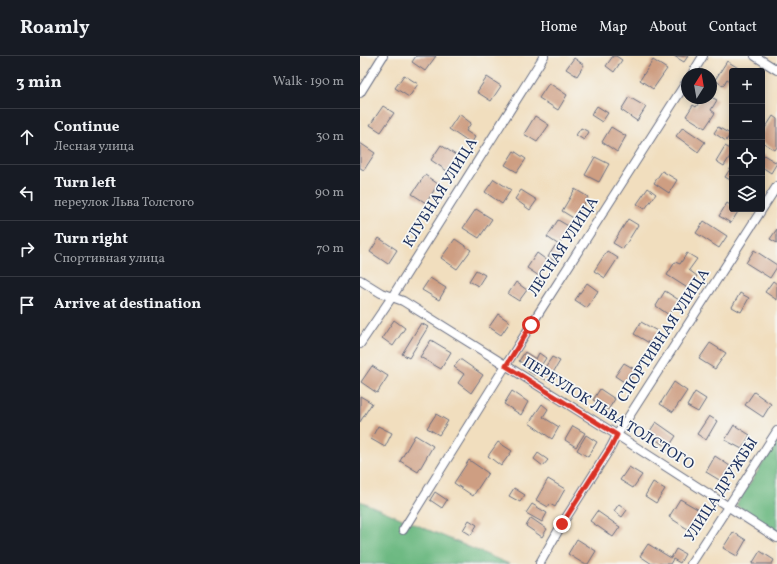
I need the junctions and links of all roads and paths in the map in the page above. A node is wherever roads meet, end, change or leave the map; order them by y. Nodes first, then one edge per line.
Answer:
1 (383, 56) edge
2 (544, 56) edge
3 (703, 56) edge
4 (755, 56) edge
5 (696, 68) edge
6 (777, 70) edge
7 (681, 91) edge
8 (360, 93) edge
9 (777, 186) edge
10 (360, 280) edge
11 (392, 297) junction
12 (360, 344) edge
13 (506, 366) junction
14 (777, 431) edge
15 (617, 435) junction
16 (729, 507) junction
17 (403, 530) dead end
18 (777, 538) edge
19 (540, 563) edge
20 (691, 564) edge

1 - 8 street
2 - 11 street, КЛУБНАЯ УЛИЦА
3 - 5 street
4 - 6 street
7 - 13 street, ЛЕСНАЯ УЛИЦА
9 - 15 street, СПОРТИВНАЯ УЛИЦА
10 - 11 street, ПЕРЕУЛОК ЛЬВА ТОЛСТОГО
11 - 12 street, КЛУБНАЯ УЛИЦА
11 - 13 street, ПЕРЕУЛОК ЛЬВА ТОЛСТОГО
13 - 15 street, ПЕРЕУЛОК ЛЬВА ТОЛСТОГО
13 - 17 street, ЛЕСНАЯ УЛИЦА
14 - 16 street, УЛИЦА ДРУЖБЫ
15 - 16 street, ПЕРЕУЛОК ЛЬВА ТОЛСТОГО
15 - 19 street, СПОРТИВНАЯ УЛИЦА
16 - 18 street, ПЕРЕУЛОК ЛЬВА ТОЛСТОГО
16 - 20 street, УЛИЦА ДРУЖБЫ

